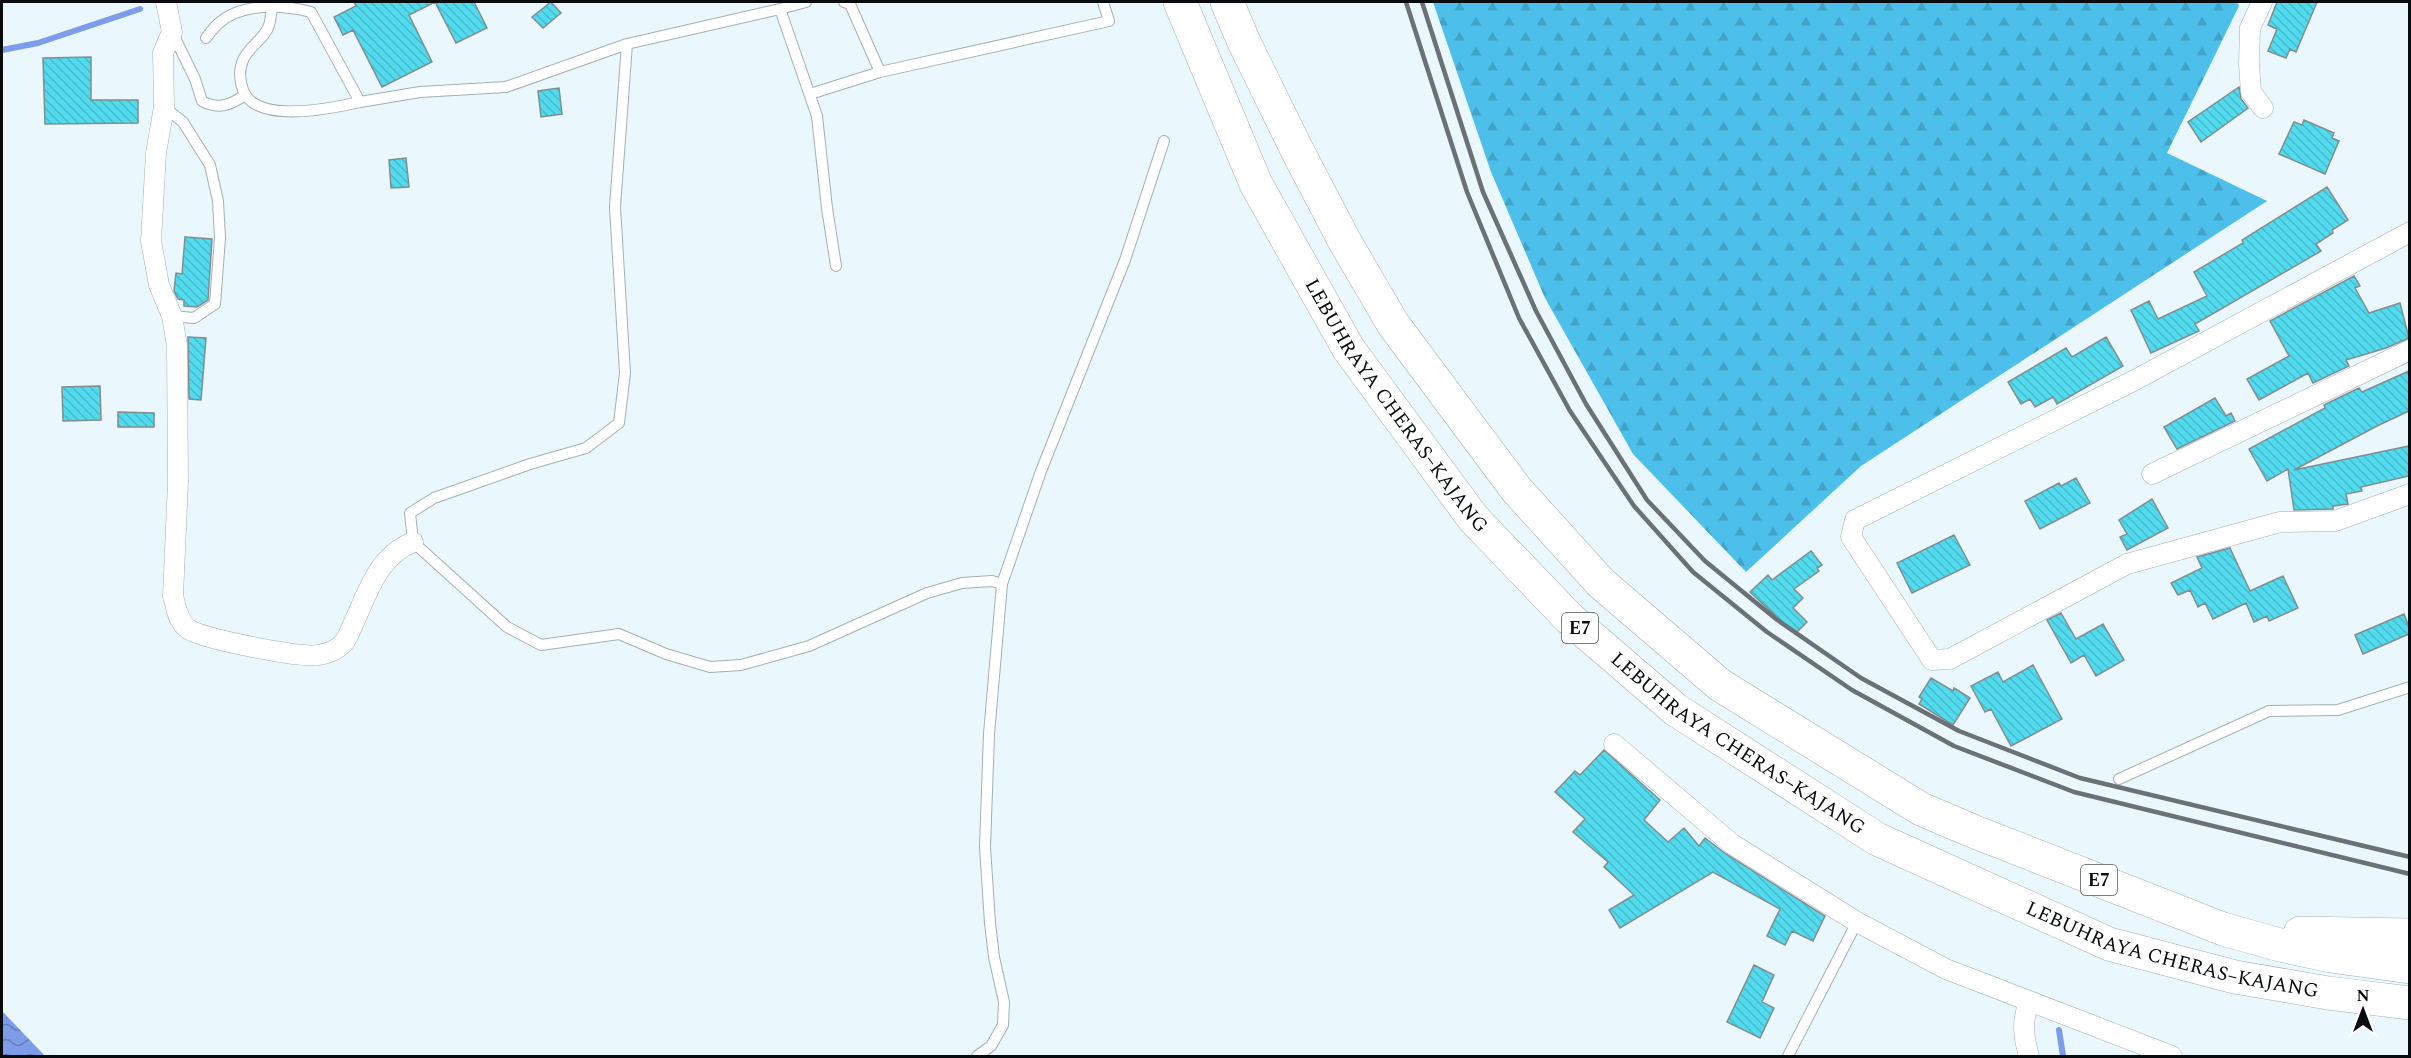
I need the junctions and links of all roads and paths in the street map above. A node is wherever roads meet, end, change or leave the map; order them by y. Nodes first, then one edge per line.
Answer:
1 (166, 2) edge
2 (806, 2) edge
3 (844, 2) edge
4 (1103, 2) edge
5 (1179, 2) edge
6 (1227, 2) edge
7 (2262, 2) edge
8 (295, 4) edge
9 (272, 7) junction
10 (780, 9) junction
11 (172, 33) junction
12 (207, 38) dead end
13 (627, 44) junction
14 (880, 72) junction
15 (810, 94) junction
16 (244, 95) junction
17 (360, 102) junction
18 (164, 108) junction
19 (2263, 108) dead end
20 (1164, 141) dead end
21 (2409, 232) edge
22 (837, 266) dead end
23 (172, 316) junction
24 (2409, 350) edge
25 (2152, 474) dead end
26 (2409, 494) edge
27 (413, 542) junction
28 (1002, 584) junction
29 (2409, 687) edge
30 (1614, 744) dead end
31 (2119, 779) dead end
32 (1857, 922) junction
33 (2223, 928) junction
34 (2409, 935) edge
35 (2409, 967) edge
36 (2235, 977) junction
37 (2029, 1001) junction
38 (2409, 1003) edge
39 (2409, 1025) edge
40 (977, 1056) edge
41 (1788, 1056) edge
42 (2028, 1056) edge
43 (2172, 1056) edge

1 - 11 street
2 - 10 lane
3 - 14 lane
4 - 14 lane
5 - 36 highway, LEBUHRAYA CHERAS–KAJANG / E7
6 - 33 highway, LEBUHRAYA CHERAS–KAJANG / E7
7 - 19 street
8 - 9 lane
8 - 17 lane
9 - 12 lane
9 - 16 lane
10 - 13 lane
10 - 15 lane
11 - 16 lane
11 - 18 street
13 - 17 lane
13 - 27 lane
14 - 15 lane
15 - 22 lane
16 - 17 lane
18 - 23 street
18 - 23 lane
20 - 28 lane
21 - 26 street
23 - 27 street
24 - 25 street
27 - 28 lane
28 - 40 lane
29 - 31 lane
30 - 32 street
32 - 37 street
32 - 41 lane
33 - 34 highway
33 - 35 highway, LEBUHRAYA CHERAS–KAJANG / E7
36 - 38 highway, LEBUHRAYA CHERAS–KAJANG / E7
36 - 39 highway
37 - 42 street
37 - 43 street

